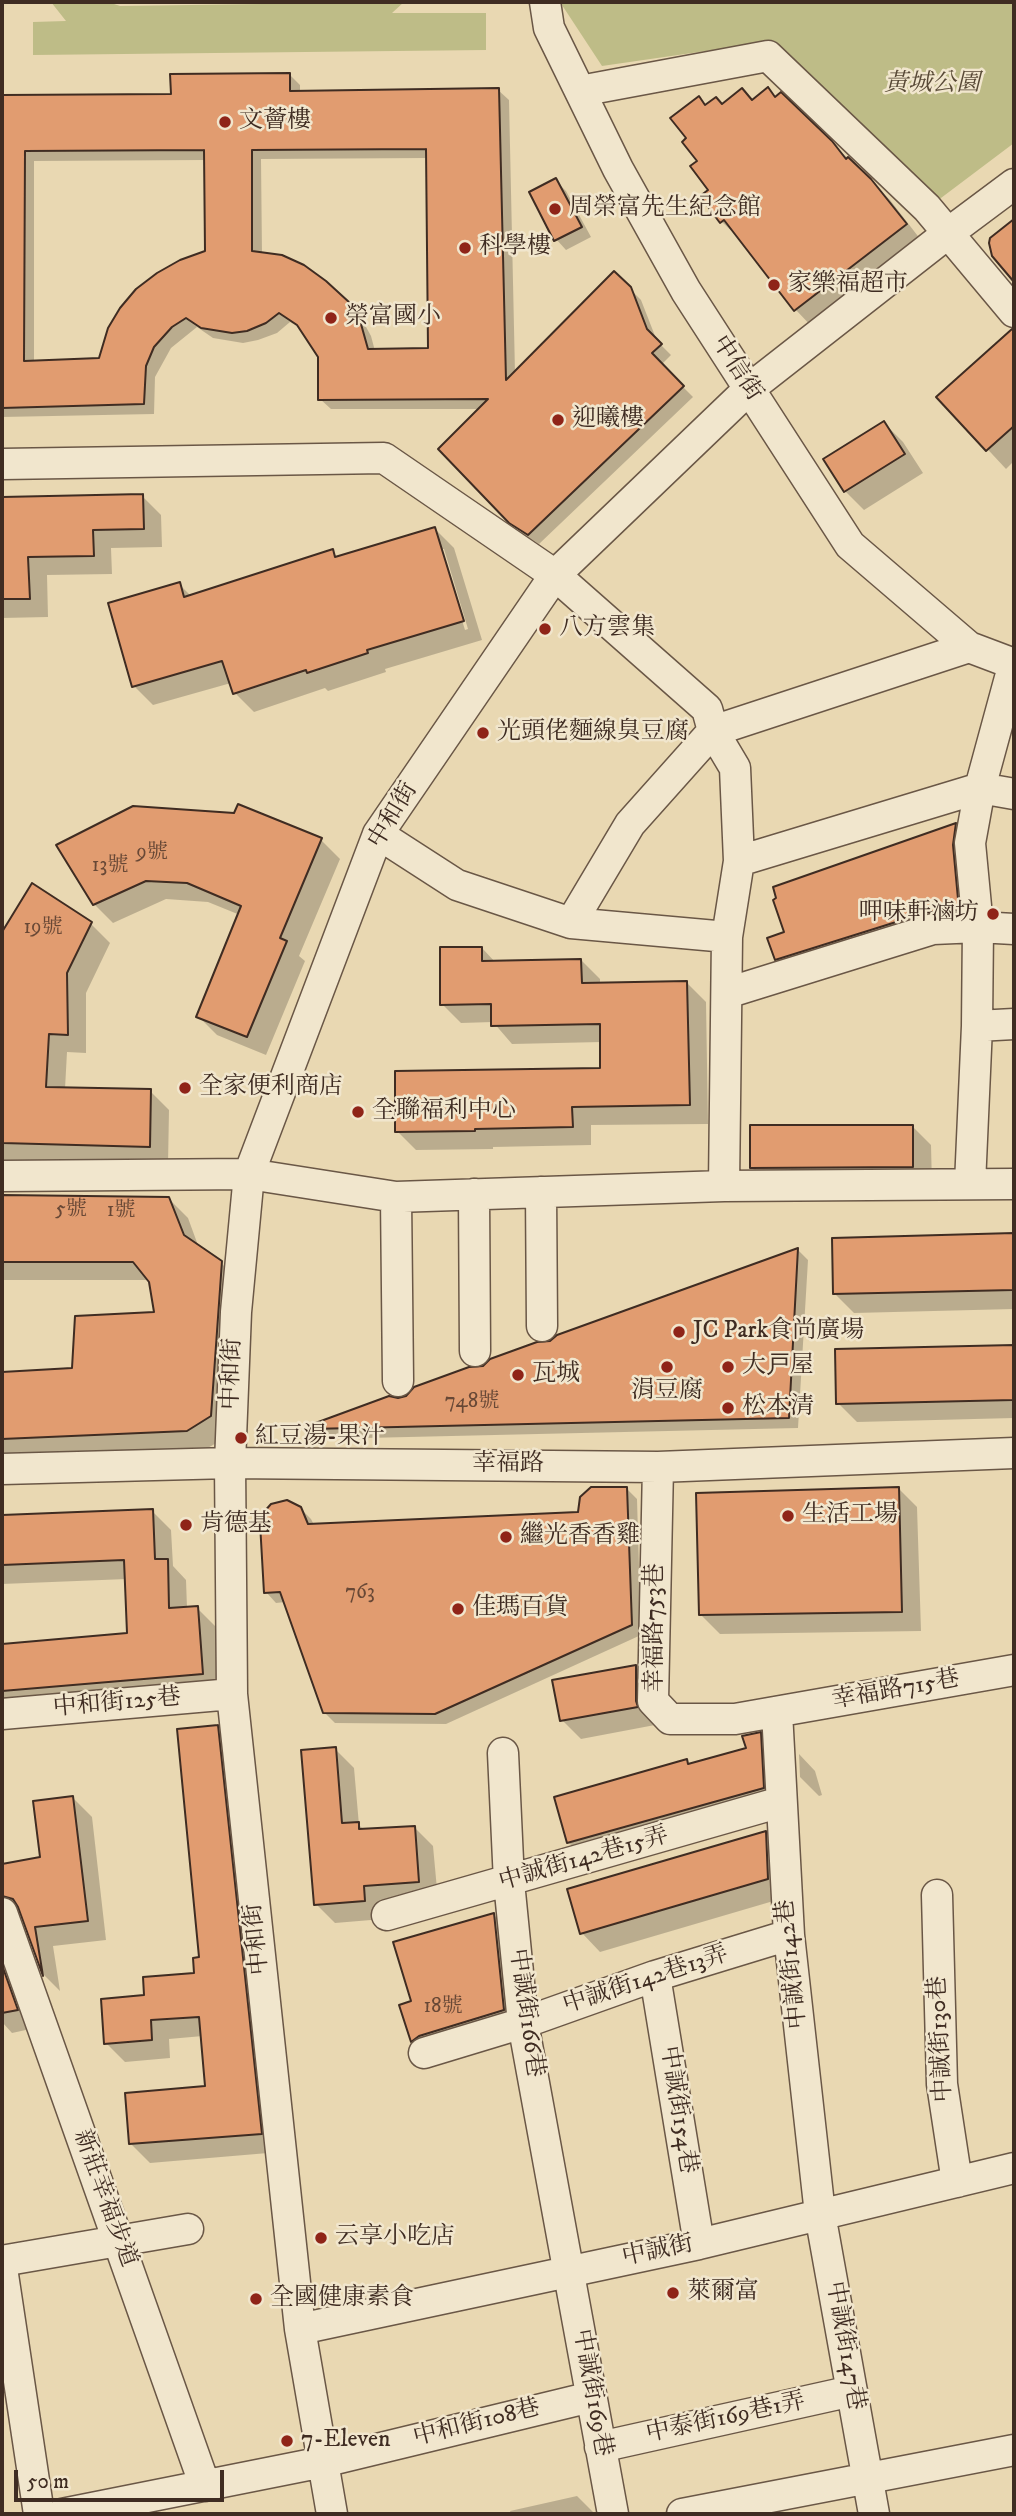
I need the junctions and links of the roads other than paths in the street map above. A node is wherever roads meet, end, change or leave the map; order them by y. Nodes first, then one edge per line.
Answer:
1 (545, 2) edge
2 (580, 91) junction
3 (1014, 184) edge
4 (947, 234) junction
5 (1014, 312) edge
6 (749, 388) junction
7 (2, 464) edge
8 (555, 575) junction
9 (969, 647) junction
10 (1014, 664) edge
11 (713, 731) junction
12 (980, 788) junction
13 (1014, 794) edge
14 (378, 834) junction
15 (739, 861) junction
16 (571, 923) junction
17 (978, 927) junction
18 (1014, 929) edge
19 (727, 937) junction
20 (727, 993) junction
21 (1014, 1024) edge
22 (977, 1026) junction
23 (249, 1174) junction
24 (2, 1176) edge
25 (970, 1184) junction
26 (1014, 1184) edge
27 (724, 1186) junction
28 (541, 1192) junction
29 (474, 1194) junction
30 (396, 1197) junction
31 (542, 1326) dead end
32 (475, 1351) dead end
33 (398, 1381) dead end
34 (1014, 1453) edge
35 (230, 1463) junction
36 (658, 1466) junction
37 (2, 1469) edge
38 (1014, 1670) edge
39 (232, 1694) junction
40 (777, 1712) junction
41 (2, 1714) edge
42 (503, 1753) dead end
43 (781, 1802) junction
44 (509, 1882) junction
45 (937, 1895) dead end
46 (2, 1913) edge
47 (387, 1915) dead end
48 (789, 1935) junction
49 (655, 1976) junction
50 (523, 2023) junction
51 (424, 2053) dead end
52 (1014, 2168) edge
53 (957, 2182) junction
54 (820, 2214) junction
55 (188, 2229) dead end
56 (119, 2240) junction
57 (699, 2244) junction
58 (2, 2260) edge
59 (2, 2268) edge
60 (569, 2272) junction
61 (300, 2329) junction
62 (852, 2391) junction
63 (591, 2397) junction
64 (600, 2447) junction
65 (1014, 2451) edge
66 (323, 2462) junction
67 (868, 2477) junction
68 (205, 2486) junction
69 (39, 2514) edge
70 (62, 2514) edge
71 (331, 2514) edge
72 (613, 2514) edge
73 (682, 2514) edge
74 (874, 2514) edge

1 - 2 street, 中信街
2 - 4 street
2 - 6 street, 中信街
3 - 4 street, 中和街
4 - 5 street
4 - 6 street, 中和街
6 - 8 street, 中和街
6 - 9 street, 中信街
7 - 8 street
8 - 11 street
8 - 14 street, 中和街
9 - 10 street, 中信街
9 - 11 street
10 - 12 street
11 - 15 street
11 - 16 street
12 - 13 street
12 - 15 street
12 - 17 street
14 - 16 street
14 - 23 street, 中和街
15 - 19 street
16 - 19 street
17 - 18 street
17 - 20 street
17 - 22 street
19 - 20 street
20 - 27 street
21 - 22 street
22 - 25 street
23 - 24 street
23 - 30 street
23 - 35 street, 中和街
25 - 26 street
25 - 27 street
27 - 28 street
28 - 29 street
28 - 31 street
29 - 30 street
29 - 32 street
30 - 33 street
34 - 36 street, 幸福路
35 - 36 street, 幸福路
35 - 37 street, 幸福路
35 - 39 street, 中和街
36 - 40 street, 幸福路753巷
38 - 40 street, 幸福路715巷
39 - 41 street, 中和街125巷
39 - 61 street, 中和街
40 - 43 street, 中誠街142巷
42 - 44 street, 中誠街166巷
43 - 44 street, 中誠街142巷15弄
43 - 48 street, 中誠街142巷
44 - 47 street, 中誠街142巷15弄
44 - 50 street, 中誠街166巷
45 - 53 street, 中誠街130巷
46 - 56 street, 新莊幸福步道
48 - 49 street, 中誠街142巷13弄
48 - 54 street, 中誠街142巷
49 - 50 street, 中誠街142巷13弄
49 - 57 street, 中誠街154巷
50 - 51 street, 中誠街142巷13弄
50 - 60 street, 中誠街166巷
52 - 53 street, 中誠街
53 - 54 street, 中誠街
54 - 57 street, 中誠街
54 - 62 street, 中誠街147巷
55 - 56 street
56 - 58 street
56 - 68 street, 新莊幸福步道
57 - 60 street, 中誠街
59 - 69 street
60 - 61 street, 中誠街
60 - 63 street, 中誠街169巷
61 - 66 street, 中和街
62 - 64 street, 中泰街169巷1弄
62 - 67 street, 中誠街147巷
63 - 64 street, 中誠街169巷
63 - 66 street, 中和街108巷
64 - 72 street, 中誠街169巷
65 - 67 street
66 - 68 street, 中和街108巷
66 - 71 street, 中和街
67 - 73 street
67 - 74 street, 中誠街147巷
68 - 70 street, 中和街108巷

